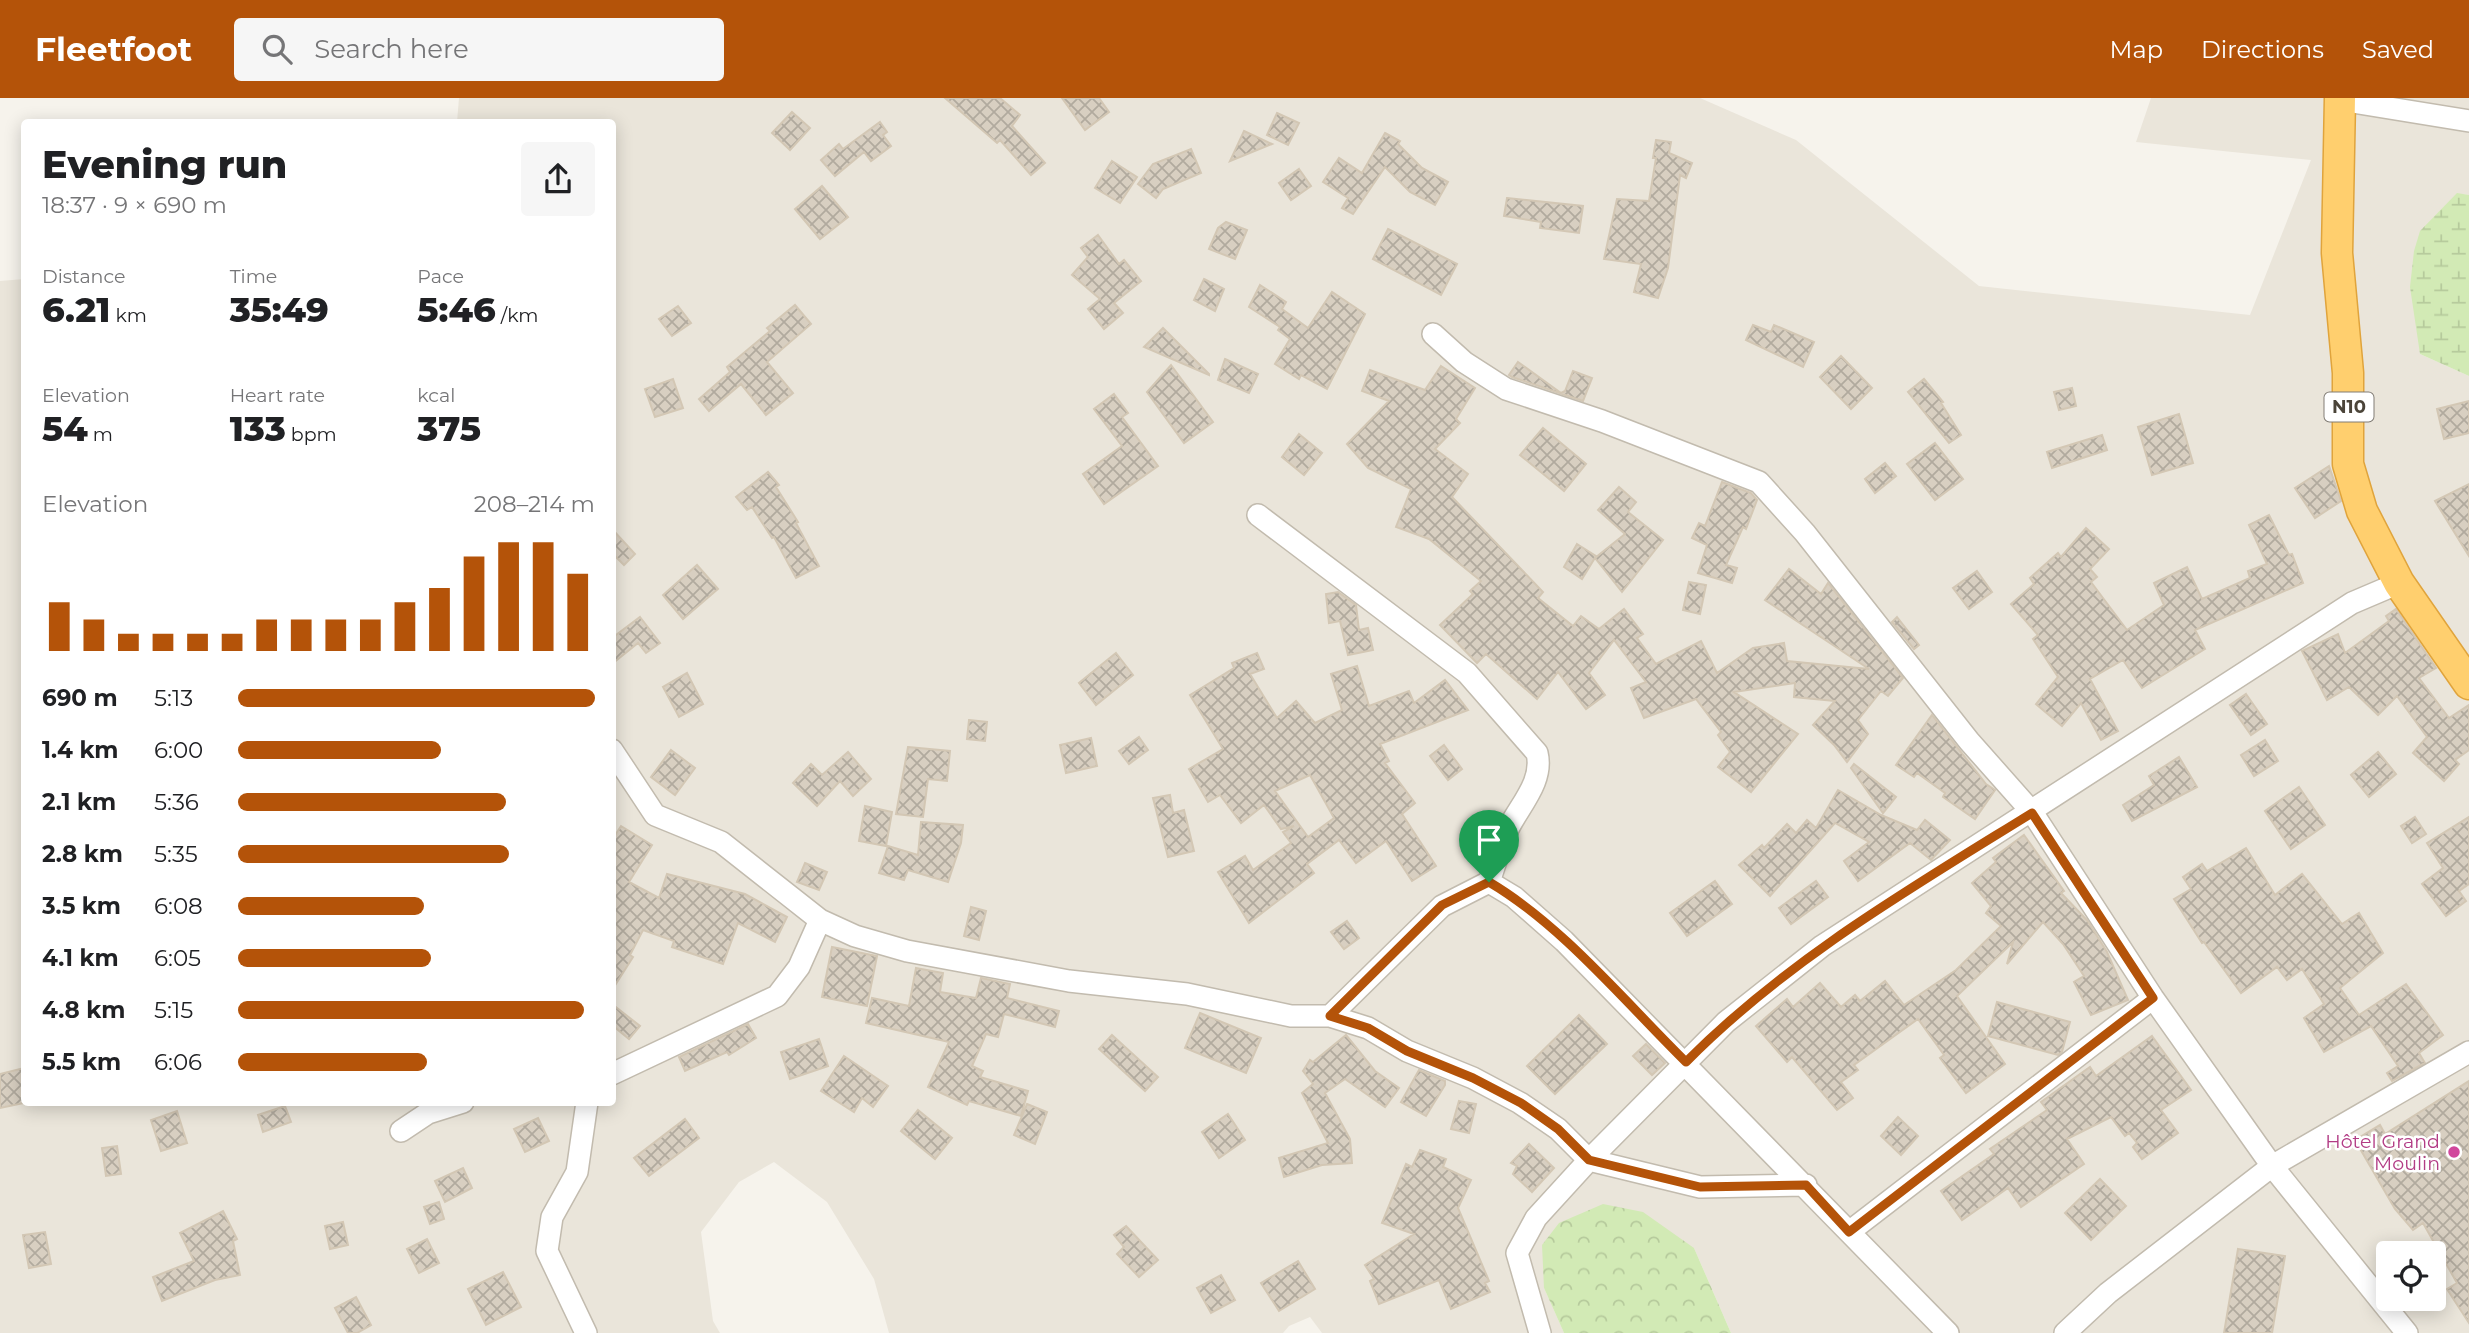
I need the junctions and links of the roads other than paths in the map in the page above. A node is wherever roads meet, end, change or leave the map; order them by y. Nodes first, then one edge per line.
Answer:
1 (2340, 99) edge
2 (2469, 121) edge
3 (1433, 334) dead end
4 (1258, 515) dead end
5 (2399, 583) junction
6 (2469, 684) edge
7 (616, 756) edge
8 (2032, 813) junction
9 (1489, 882) junction
10 (820, 920) junction
11 (2153, 998) junction
12 (1330, 1016) junction
13 (2468, 1055) edge
14 (1686, 1062) junction
15 (616, 1072) edge
16 (451, 1106) edge
17 (586, 1106) edge
18 (401, 1131) dead end
19 (1589, 1160) junction
20 (2272, 1166) junction
21 (1806, 1185) junction
22 (1849, 1232) junction
23 (586, 1333) edge
24 (1540, 1333) edge
25 (1948, 1333) edge
26 (2064, 1333) edge
27 (2407, 1333) edge

1 - 2 street
1 - 5 highway, N10
3 - 8 street
4 - 9 street
5 - 6 highway, N10
5 - 8 street
7 - 10 street
8 - 11 street
8 - 14 street
9 - 12 street
9 - 14 street
10 - 12 street
10 - 15 street
11 - 20 street
11 - 22 street
12 - 19 street
13 - 20 street
14 - 19 street
14 - 21 street
16 - 18 street
17 - 23 street
19 - 21 street
19 - 24 street
20 - 26 street
20 - 27 street
21 - 22 street
22 - 25 street

